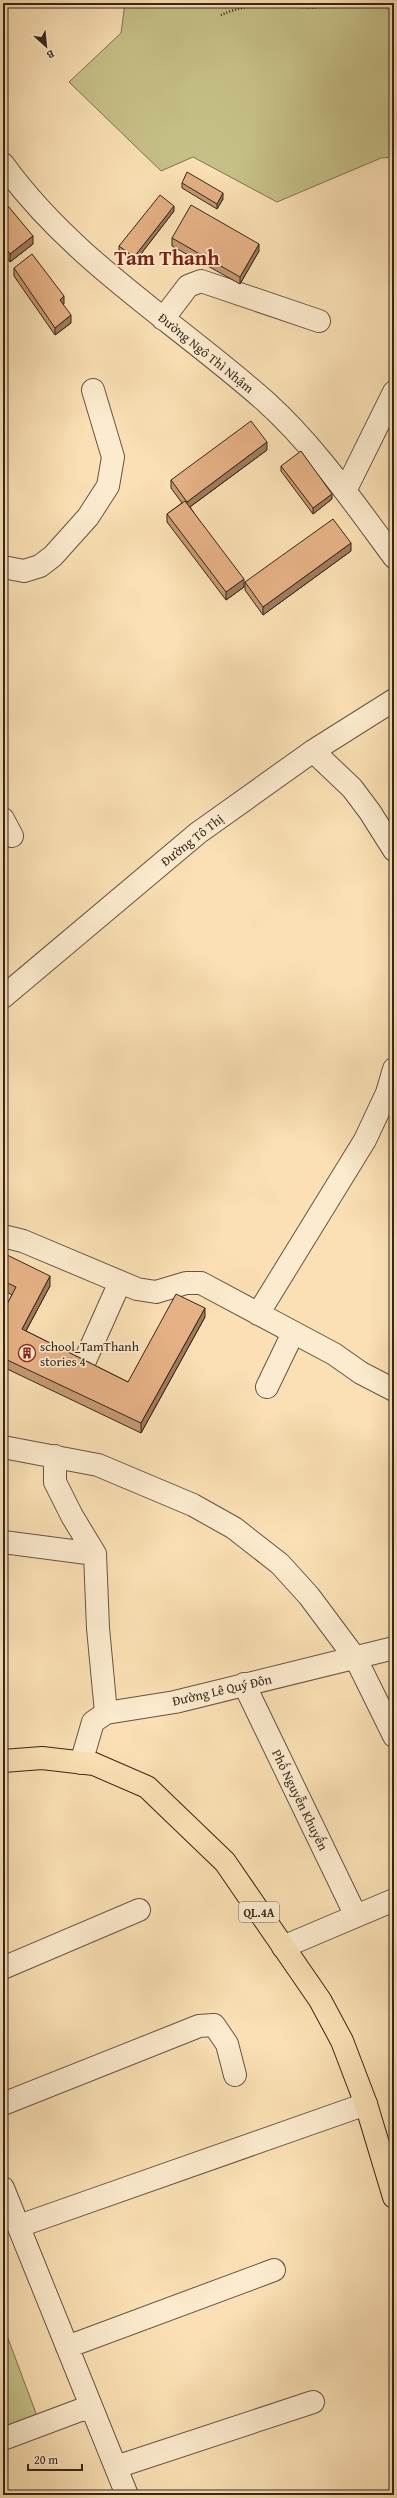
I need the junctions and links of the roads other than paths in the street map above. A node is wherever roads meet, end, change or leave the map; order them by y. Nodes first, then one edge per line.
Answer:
1 (3, 164) edge
2 (164, 319) junction
3 (319, 321) dead end
4 (92, 390) dead end
5 (394, 392) edge
6 (345, 490) junction
7 (394, 557) edge
8 (3, 567) edge
9 (394, 700) edge
10 (313, 751) junction
11 (394, 850) edge
12 (3, 996) edge
13 (394, 1069) edge
14 (390, 1094) edge
15 (3, 1236) edge
16 (120, 1282) junction
17 (258, 1314) junction
18 (293, 1332) junction
19 (79, 1374) edge
20 (267, 1387) dead end
21 (394, 1390) edge
22 (3, 1447) edge
23 (55, 1456) junction
24 (3, 1542) edge
25 (95, 1554) junction
26 (394, 1648) edge
27 (356, 1659) junction
28 (244, 1684) junction
29 (106, 1713) junction
30 (394, 1736) edge
31 (3, 1761) edge
32 (81, 1763) junction
33 (394, 1900) edge
34 (139, 1910) dead end
35 (356, 1916) junction
36 (284, 1947) junction
37 (3, 1968) edge
38 (235, 2075) dead end
39 (3, 2104) edge
40 (366, 2104) junction
41 (3, 2188) edge
42 (394, 2197) edge
43 (19, 2226) junction
44 (274, 2270) dead end
45 (67, 2347) junction
46 (313, 2402) dead end
47 (91, 2406) junction
48 (3, 2439) edge
49 (116, 2467) junction
50 (127, 2495) edge

1 - 2 street, Đường Ngô Thì Nhậm
2 - 3 street
2 - 6 street, Đường Ngô Thì Nhậm
4 - 8 street
5 - 6 street
6 - 7 street, Đường Ngô Thì Nhậm
9 - 10 street, Đường Tô Thị
10 - 11 street
10 - 12 street, Đường Tô Thị
13 - 14 street
14 - 17 street
15 - 16 street
16 - 17 street
16 - 19 street
17 - 18 street
18 - 20 street
18 - 21 street
22 - 23 street
23 - 25 street
23 - 27 street
24 - 25 street
25 - 29 street
26 - 27 street, Đường Lê Quý Đôn
27 - 28 street, Đường Lê Quý Đôn
27 - 30 street
28 - 29 street, Đường Lê Quý Đôn
28 - 35 street, Phố Nguyễn Khuyến
29 - 32 street
31 - 32 main road, QL.4A
32 - 36 main road, QL.4A
33 - 35 street
34 - 37 street
35 - 36 street
36 - 40 main road, QL.4A
38 - 39 street
40 - 42 main road, QL.4A
40 - 43 street
41 - 43 street
43 - 45 street
44 - 45 street
45 - 47 street
46 - 49 street
47 - 48 street
47 - 49 street
49 - 50 street

